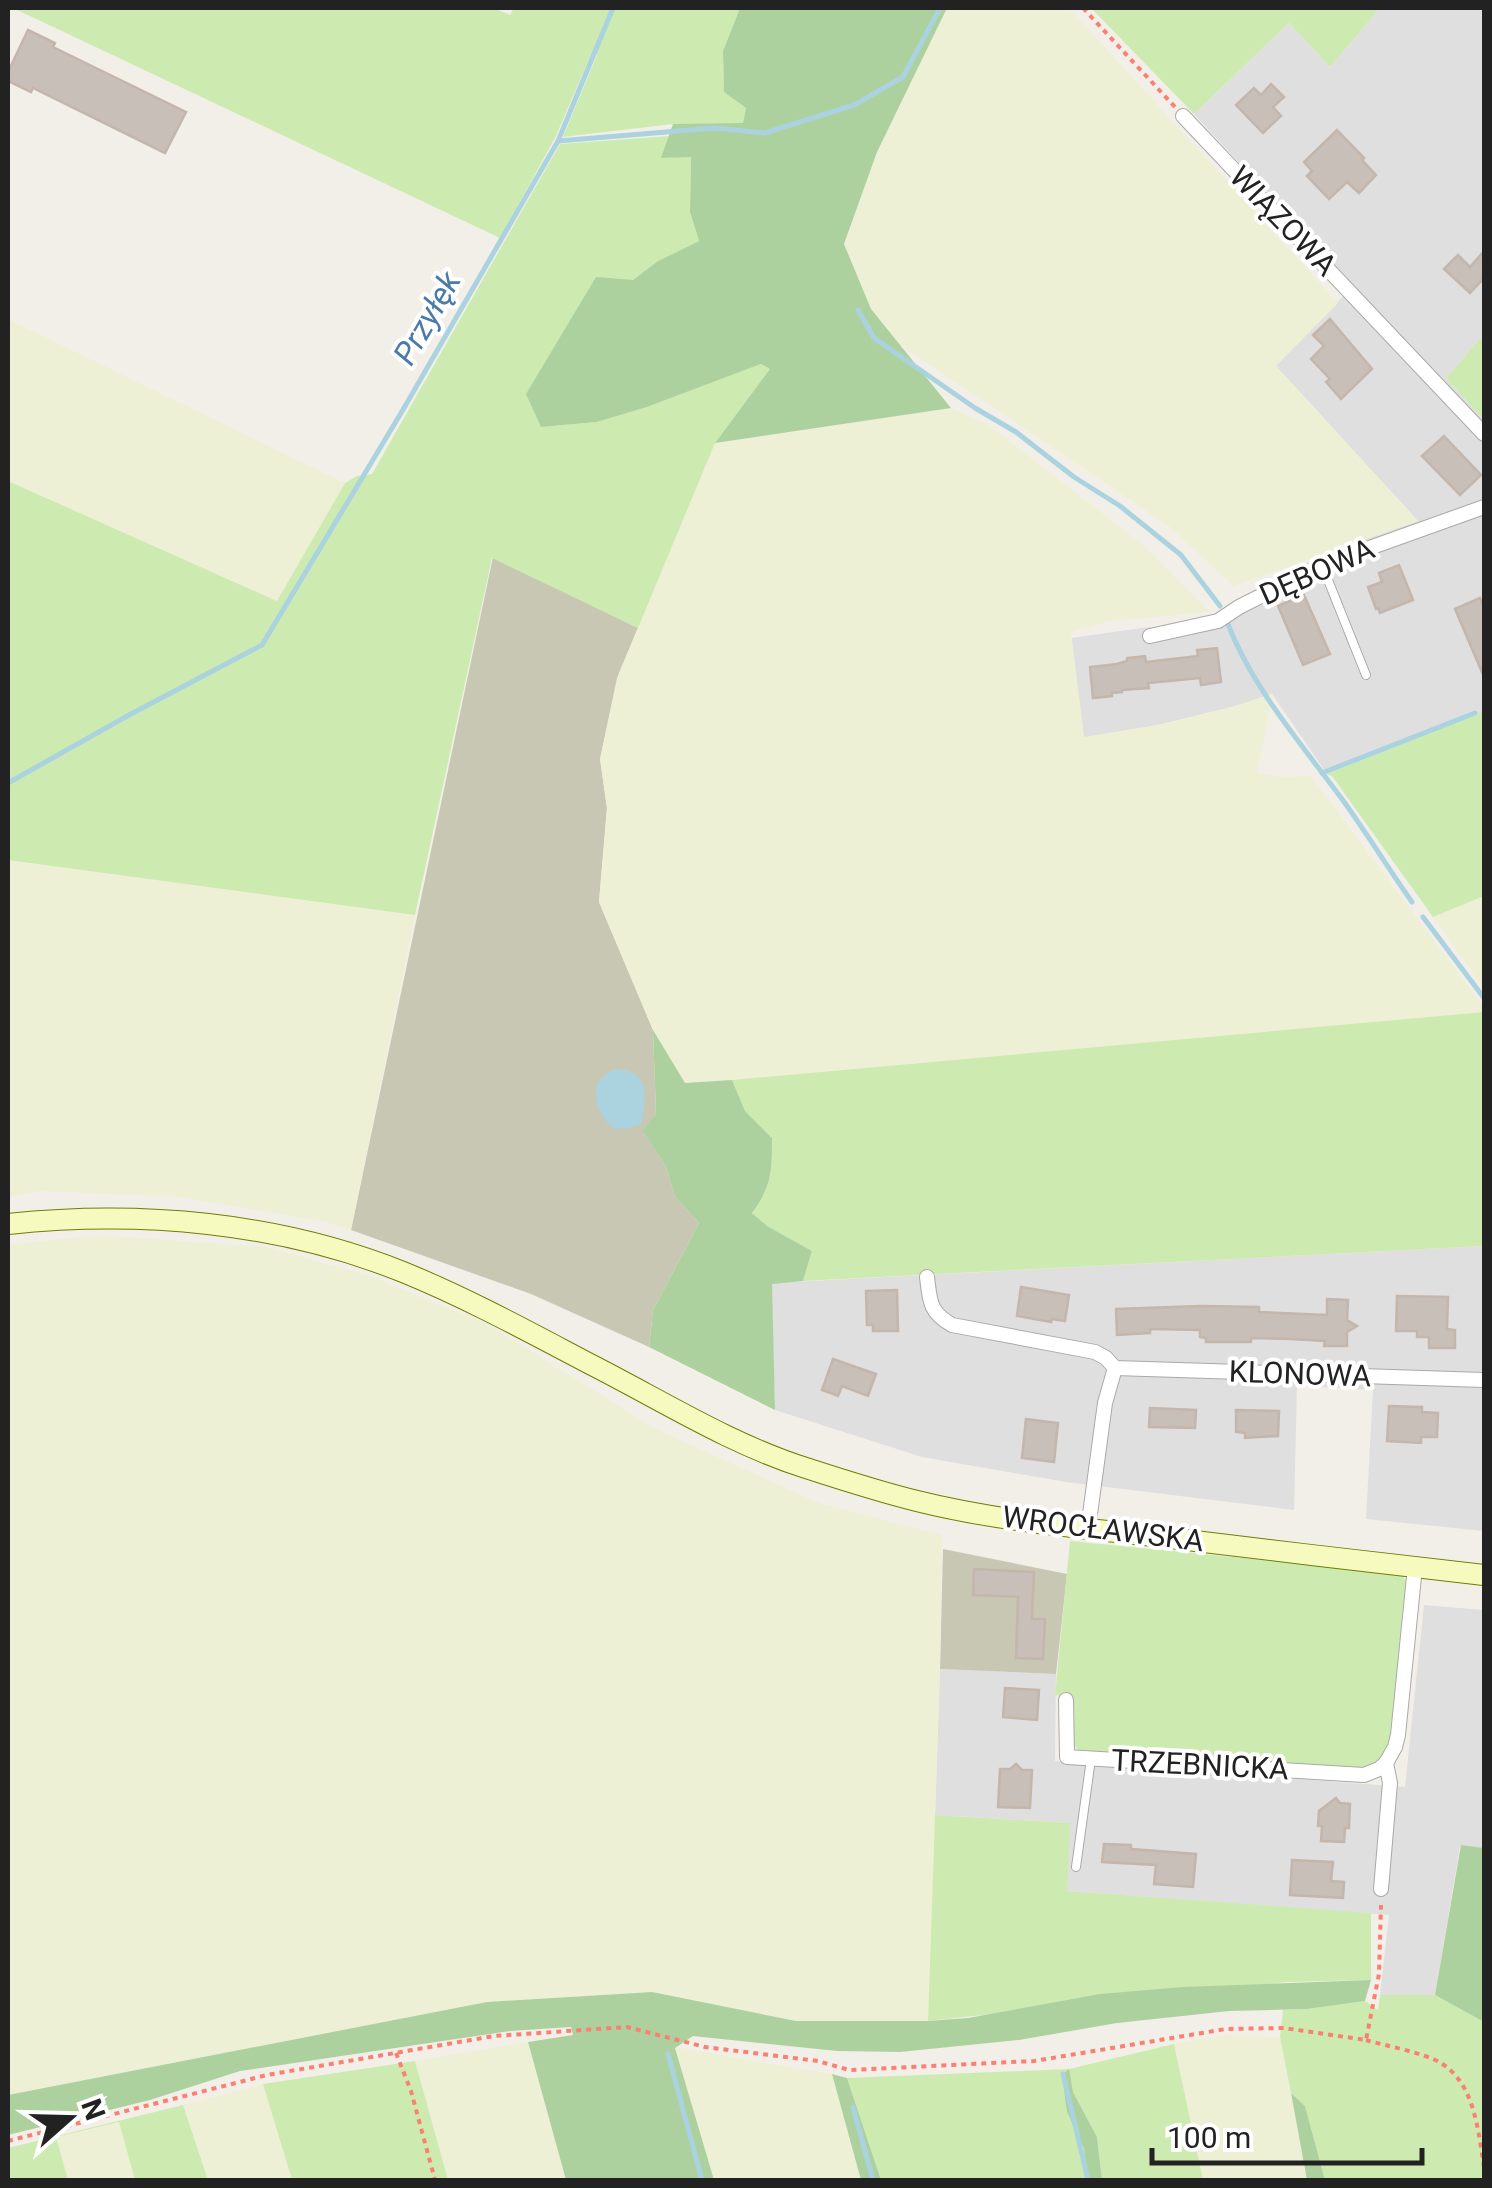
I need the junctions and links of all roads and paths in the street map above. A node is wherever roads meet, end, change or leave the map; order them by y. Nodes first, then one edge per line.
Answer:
1 (1083, 8) edge
2 (1182, 116) joint
3 (1484, 434) edge
4 (1484, 506) edge
5 (1322, 565) junction
6 (1150, 636) dead end
7 (1366, 675) dead end
8 (8, 1224) edge
9 (928, 1278) dead end
10 (1115, 1368) junction
11 (1484, 1380) edge
12 (1088, 1529) junction
13 (1415, 1567) junction
14 (1484, 1575) edge
15 (1066, 1700) dead end
16 (1090, 1759) junction
17 (1386, 1763) junction
18 (1076, 1867) dead end
19 (1382, 1889) joint
20 (1366, 2040) junction
21 (396, 2052) junction
22 (8, 2142) edge
23 (1484, 2167) edge
24 (436, 2180) edge

1 - 2 path
2 - 3 street, WIĄZOWA
4 - 5 street, DĘBOWA
5 - 6 street, DĘBOWA
5 - 7 lane
8 - 12 street, WROCŁAWSKA
9 - 10 street, KLONOWA
10 - 11 street, KLONOWA
10 - 12 street
12 - 13 street, WROCŁAWSKA
13 - 14 street, WROCŁAWSKA
13 - 17 street
15 - 16 street, TRZEBNICKA
16 - 17 street, TRZEBNICKA
16 - 18 lane
17 - 19 street
19 - 20 path
20 - 21 path
20 - 23 path
21 - 22 path
21 - 24 path

